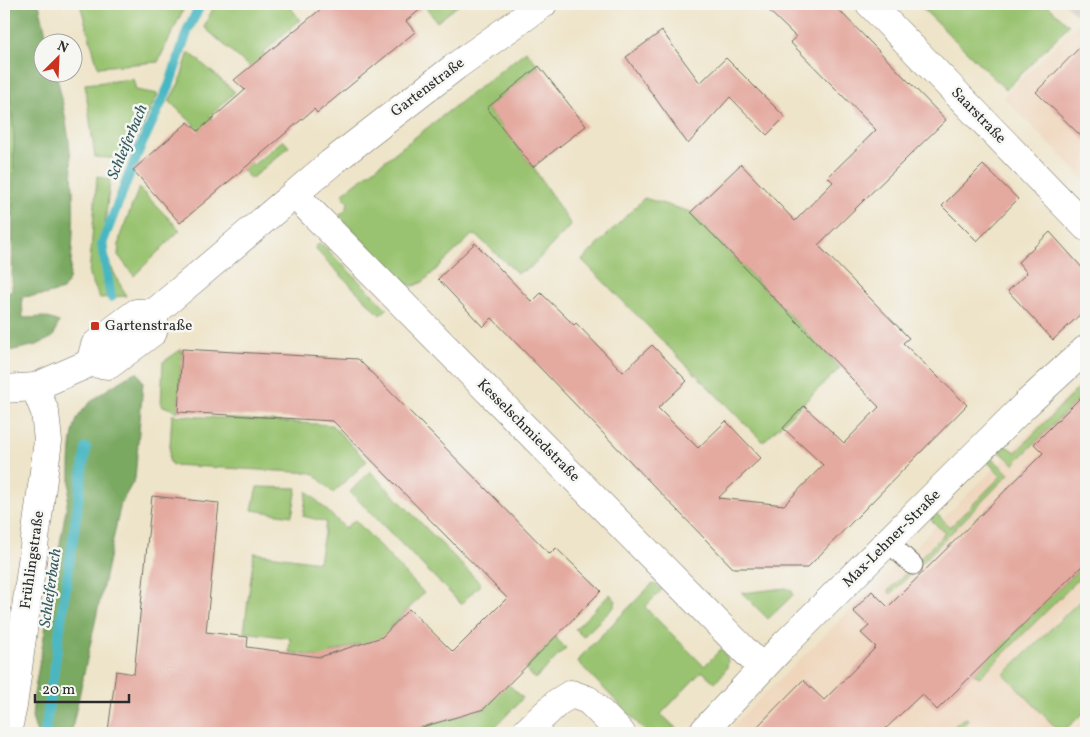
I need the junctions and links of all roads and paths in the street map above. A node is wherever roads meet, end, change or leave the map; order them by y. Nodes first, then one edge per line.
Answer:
1 (543, 4) edge
2 (870, 4) edge
3 (294, 194) junction
4 (1086, 227) edge
5 (1086, 349) edge
6 (35, 387) junction
7 (4, 389) edge
8 (888, 542) junction
9 (913, 565) dead end
10 (762, 668) junction
11 (7, 733) edge
12 (525, 733) edge
13 (621, 733) edge
14 (702, 733) edge

1 - 3 street, Gartenstraße
2 - 4 street, Saarstraße
3 - 6 street, Gartenstraße
3 - 10 street, Kesselschmiedstraße
5 - 8 street, Max-Lehner-Straße
6 - 7 street, Gartenstraße
6 - 11 street, Frühlingstraße
8 - 9 lane
8 - 10 street, Max-Lehner-Straße
10 - 14 street, Max-Lehner-Straße
12 - 13 street

